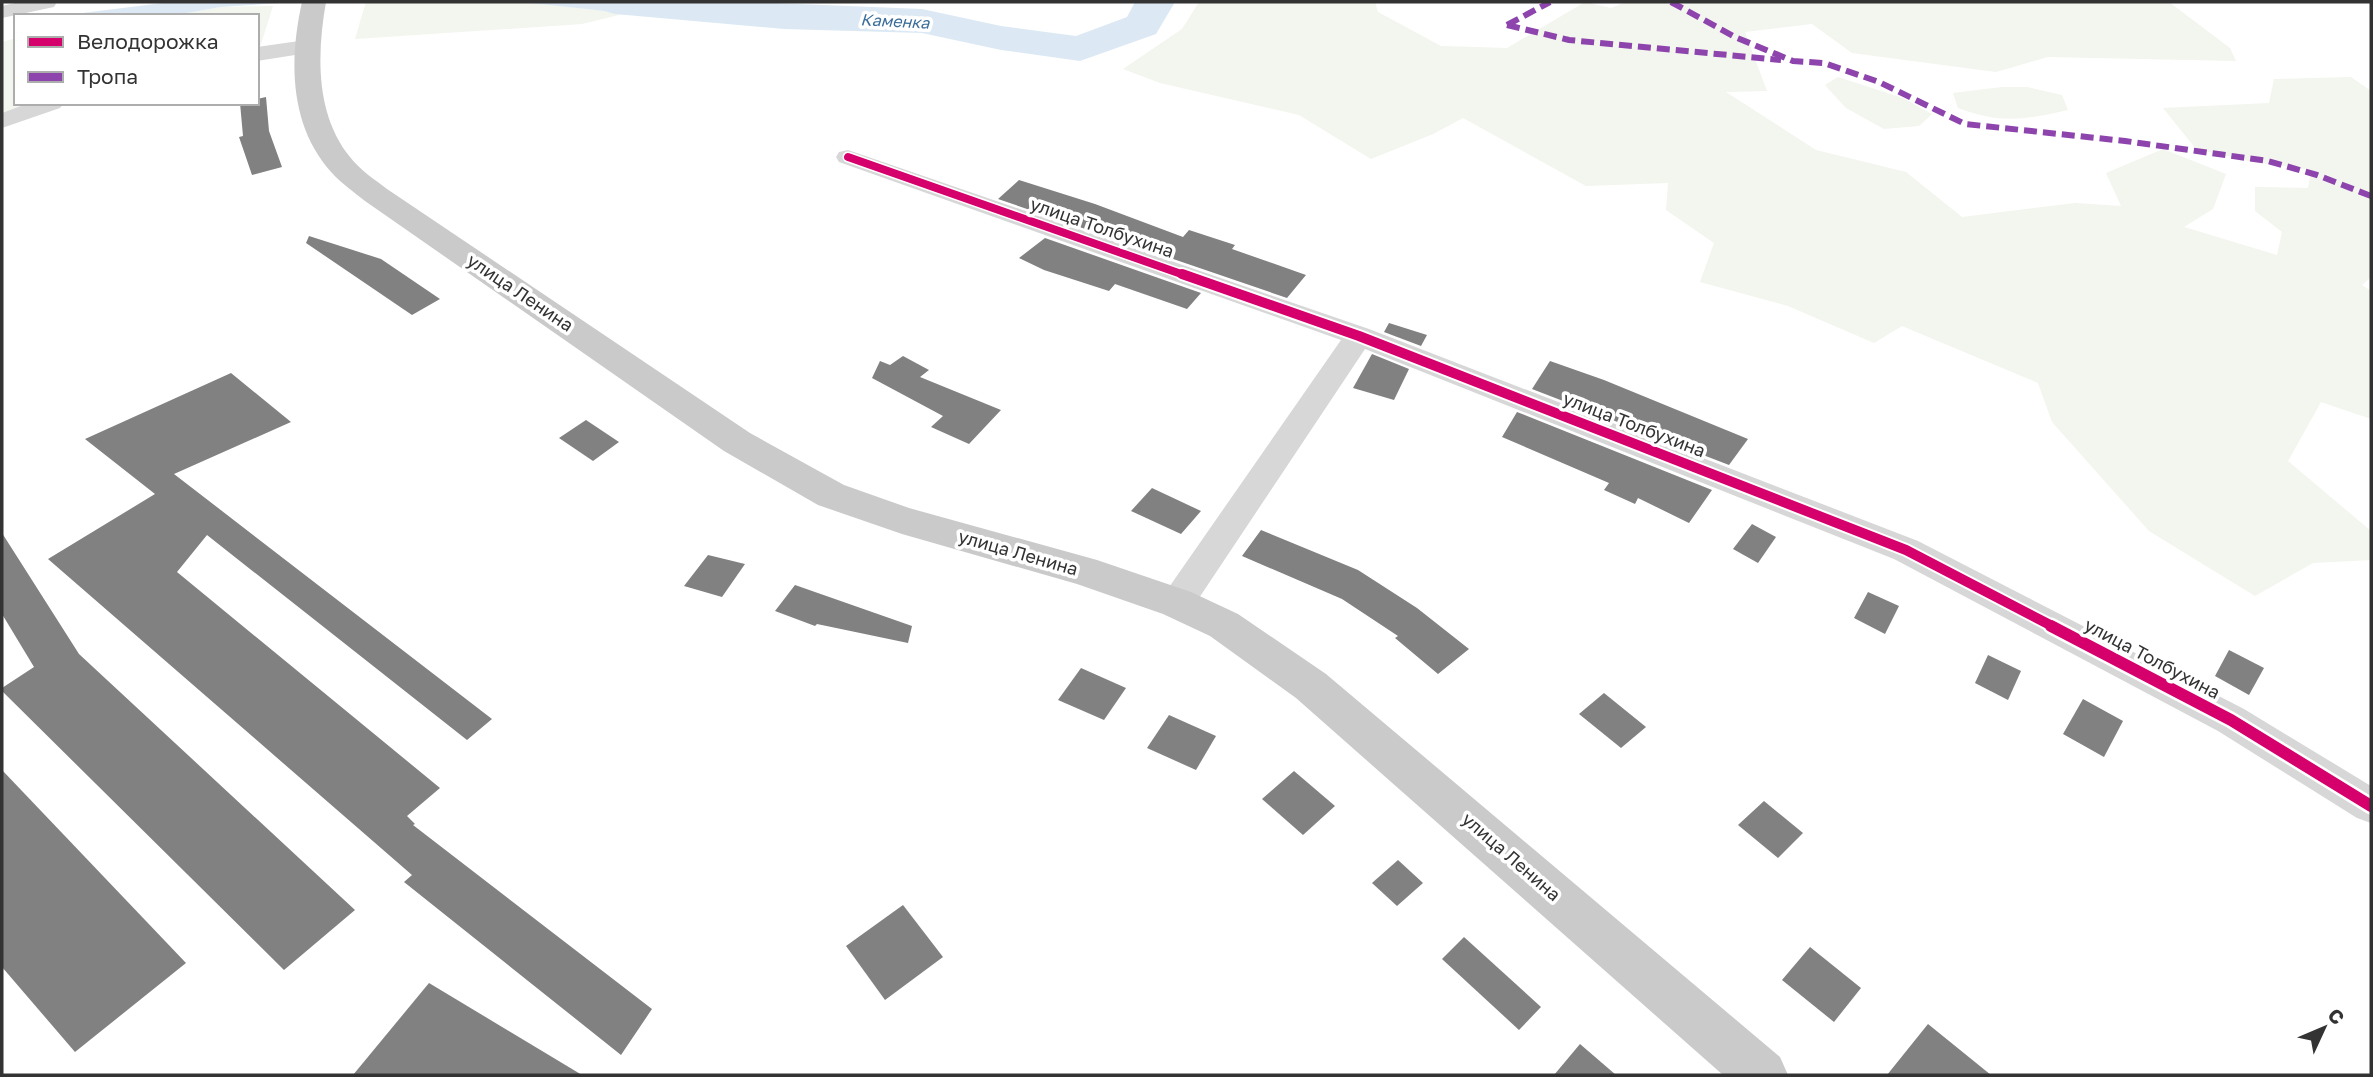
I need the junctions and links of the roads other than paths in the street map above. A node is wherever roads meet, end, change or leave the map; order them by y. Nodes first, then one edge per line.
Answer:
1 (46, 2) edge
2 (314, 2) edge
3 (2, 12) edge
4 (306, 43) junction
5 (259, 54) edge
6 (46, 105) edge
7 (2, 121) edge
8 (848, 158) dead end
9 (1359, 336) junction
10 (1177, 603) junction
11 (2371, 806) edge
12 (1762, 1075) edge

1 - 3 street
2 - 4 main road, улица Ленина
4 - 5 street
4 - 10 main road, улица Ленина
6 - 7 street
8 - 9 street, улица Толбухина
9 - 10 street
9 - 11 street, улица Толбухина
10 - 12 main road, улица Ленина

